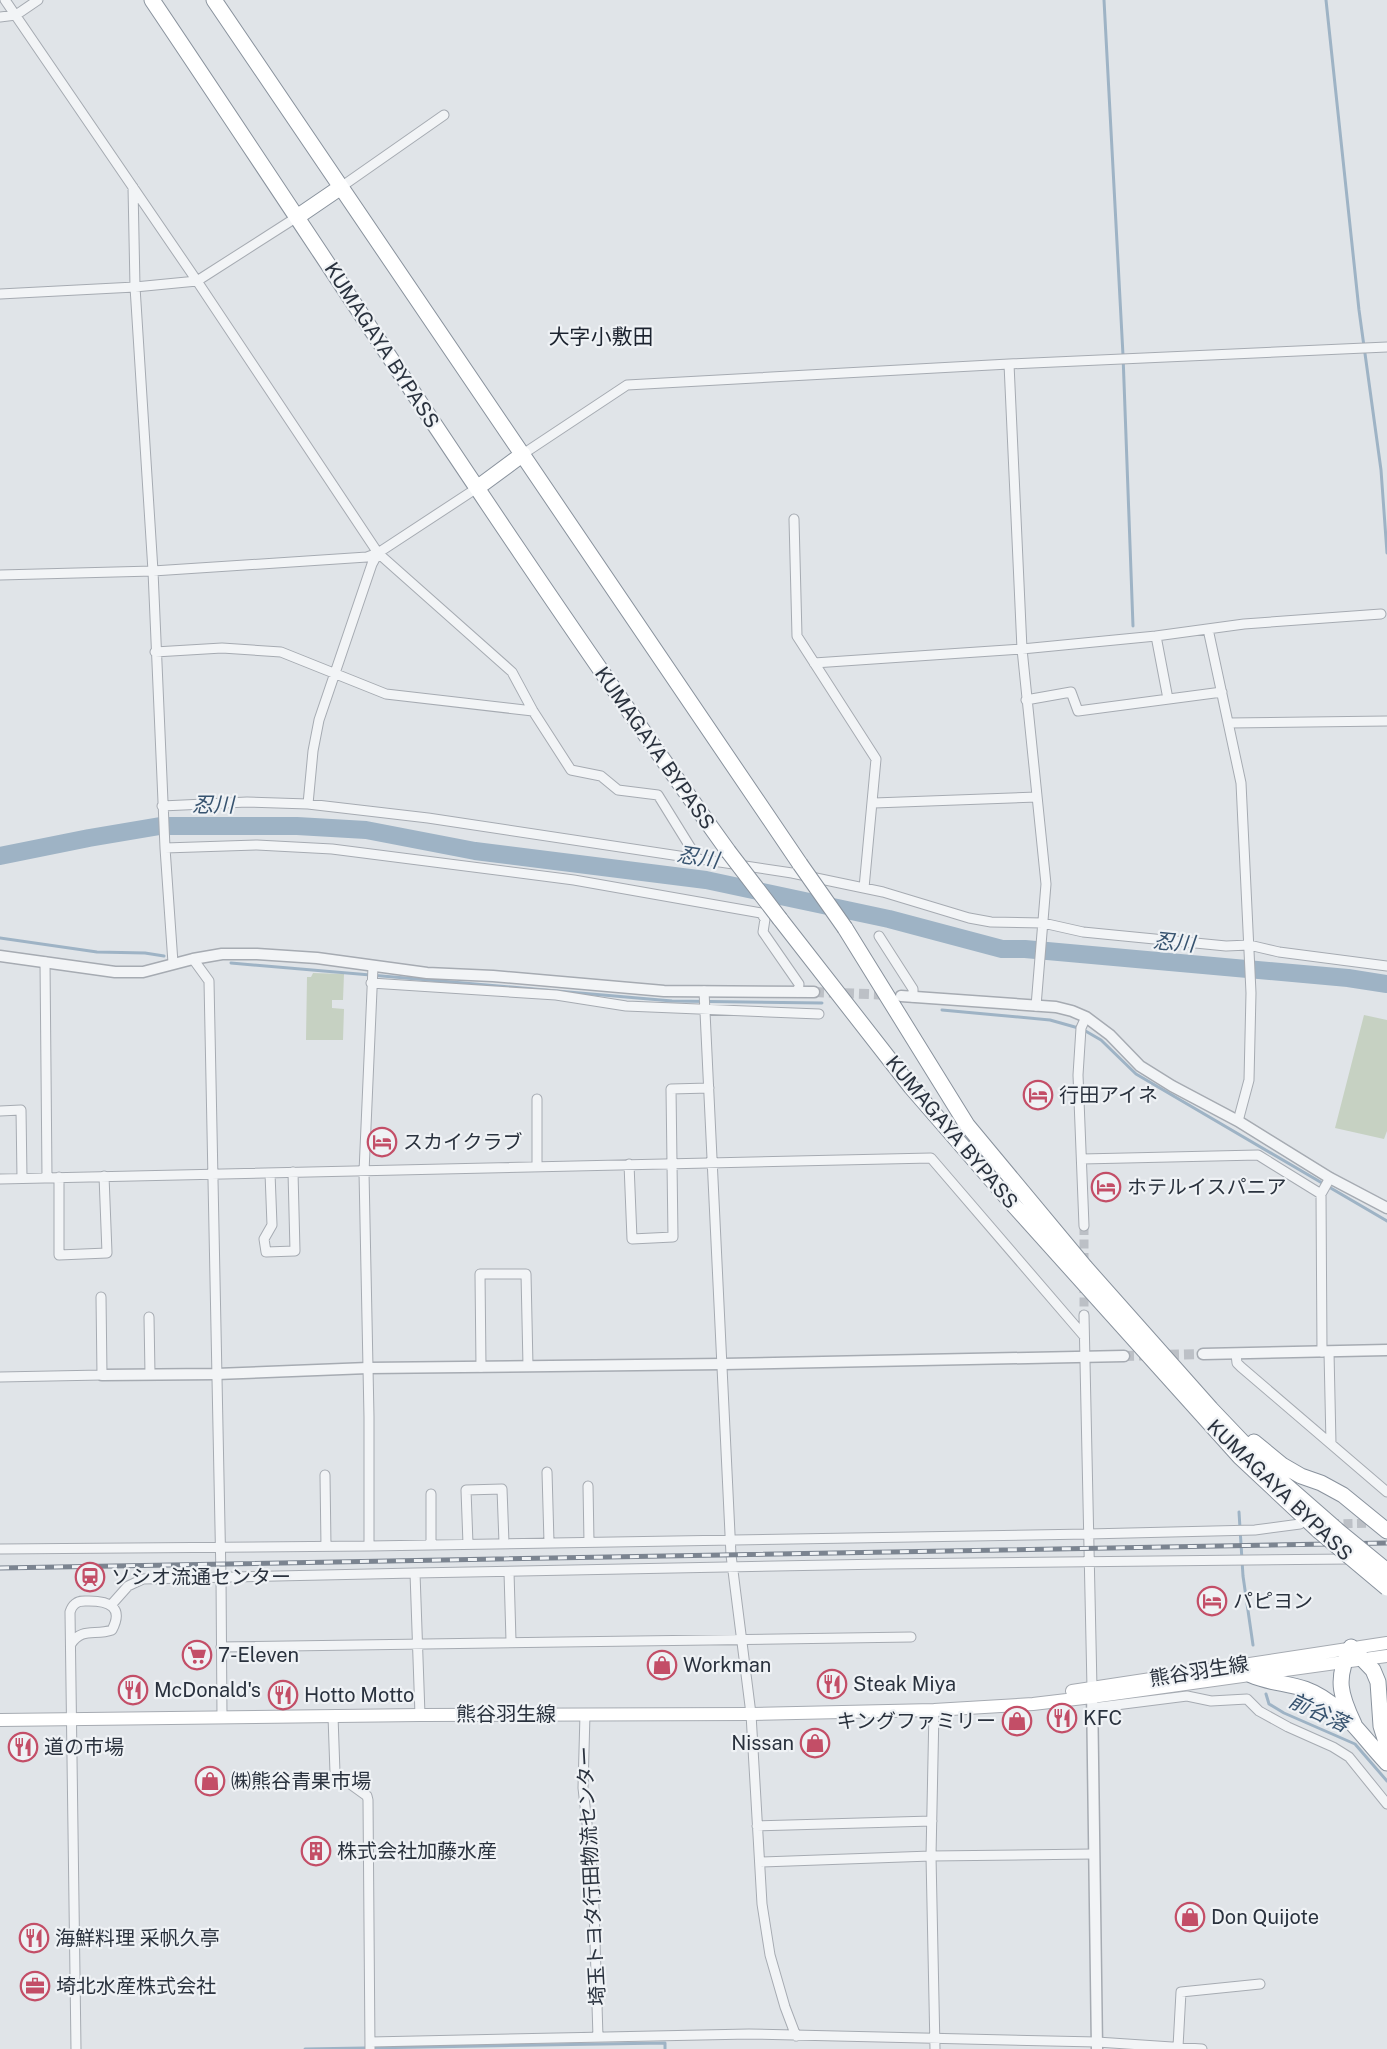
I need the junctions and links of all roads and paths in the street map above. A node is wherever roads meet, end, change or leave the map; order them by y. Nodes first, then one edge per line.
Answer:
1 (5, 0) edge
2 (38, 0) edge
3 (152, 0) edge
4 (214, 0) edge
5 (16, 15) junction
6 (0, 17) edge
7 (444, 115) dead end
8 (133, 187) junction
9 (340, 187) junction
10 (297, 217) junction
11 (197, 281) junction
12 (135, 287) junction
13 (0, 294) edge
14 (1387, 346) edge
15 (1009, 364) junction
16 (524, 454) junction
17 (477, 488) junction
18 (794, 519) dead end
19 (378, 553) junction
20 (153, 571) junction
21 (0, 575) edge
22 (1381, 614) dead end
23 (1208, 629) junction
24 (1156, 636) junction
25 (1022, 649) junction
26 (155, 652) junction
27 (814, 663) junction
28 (334, 675) junction
29 (1222, 692) junction
30 (1168, 699) junction
31 (1026, 700) junction
32 (533, 711) junction
33 (1387, 721) edge
34 (1229, 723) junction
35 (1037, 798) junction
36 (874, 803) junction
37 (308, 804) junction
38 (162, 806) junction
39 (165, 848) junction
40 (697, 858) junction
41 (864, 888) junction
42 (1042, 928) junction
43 (879, 936) dead end
44 (1250, 948) junction
45 (0, 956) edge
46 (193, 959) junction
47 (45, 962) junction
48 (173, 963) junction
49 (1387, 966) edge
50 (373, 967) junction
51 (372, 981) junction
52 (798, 992) junction
53 (814, 992) tunnel mouth
54 (907, 996) joint
55 (704, 1000) junction
56 (1036, 1006) junction
57 (819, 1014) dead end
58 (1083, 1023) junction
59 (709, 1088) junction
60 (537, 1099) dead end
61 (0, 1111) edge
62 (1238, 1121) junction
63 (1082, 1159) junction
64 (713, 1162) junction
65 (672, 1163) junction
66 (629, 1164) junction
67 (537, 1167) junction
68 (293, 1172) junction
69 (364, 1172) junction
70 (214, 1173) junction
71 (270, 1173) junction
72 (105, 1176) junction
73 (47, 1177) junction
74 (59, 1177) junction
75 (22, 1178) junction
76 (0, 1179) edge
77 (1330, 1179) junction
78 (1322, 1193) junction
79 (1387, 1208) edge
80 (1084, 1226) tunnel mouth
81 (101, 1297) dead end
82 (1084, 1315) tunnel mouth
83 (149, 1317) dead end
84 (1084, 1336) junction
85 (1387, 1350) edge
86 (1325, 1352) junction
87 (1203, 1354) tunnel mouth
88 (1236, 1354) junction
89 (1124, 1356) tunnel mouth
90 (1086, 1357) junction
91 (723, 1364) junction
92 (528, 1366) junction
93 (482, 1367) junction
94 (368, 1368) junction
95 (150, 1374) junction
96 (216, 1374) junction
97 (102, 1375) junction
98 (0, 1377) edge
99 (1211, 1409) junction
100 (1331, 1444) junction
101 (547, 1472) dead end
102 (325, 1475) dead end
103 (588, 1486) dead end
104 (1387, 1492) edge
105 (431, 1494) dead end
106 (1300, 1524) dead end
107 (1385, 1529) edge
108 (1089, 1534) junction
109 (731, 1539) junction
110 (549, 1542) junction
111 (589, 1542) junction
112 (504, 1543) junction
113 (468, 1544) junction
114 (431, 1545) junction
115 (326, 1546) junction
116 (369, 1546) junction
117 (221, 1548) junction
118 (0, 1549) edge
119 (1387, 1559) edge
120 (1089, 1562) junction
121 (733, 1568) junction
122 (1387, 1571) edge
123 (509, 1572) junction
124 (415, 1574) junction
125 (221, 1577) junction
126 (1387, 1588) edge
127 (112, 1604) junction
128 (911, 1637) dead end
129 (742, 1638) junction
130 (511, 1641) junction
131 (1387, 1642) edge
132 (71, 1644) junction
133 (417, 1645) junction
134 (221, 1647) junction
135 (1347, 1654) junction
136 (1387, 1656) edge
137 (1363, 1659) junction
138 (1251, 1675) junction
139 (1092, 1698) junction
140 (1384, 1703) edge
141 (934, 1710) junction
142 (751, 1713) junction
143 (585, 1714) junction
144 (420, 1715) junction
145 (333, 1716) junction
146 (72, 1718) junction
147 (222, 1718) junction
148 (0, 1720) edge
149 (1354, 1725) junction
150 (1387, 1745) edge
151 (1387, 1763) edge
152 (1387, 1804) edge
153 (932, 1821) junction
154 (757, 1826) junction
155 (1093, 1854) junction
156 (931, 1856) junction
157 (760, 1862) junction
158 (1260, 1984) dead end
159 (796, 2036) junction
160 (598, 2037) junction
161 (935, 2038) junction
162 (370, 2045) edge
163 (1097, 2045) edge
164 (1153, 2047) edge
165 (1178, 2048) edge
166 (76, 2049) edge
167 (935, 2049) edge
168 (1202, 2049) edge

1 - 5 street
2 - 5 street
3 - 10 highway, KUMAGAYA BYPASS
4 - 9 highway, KUMAGAYA BYPASS
5 - 6 street
5 - 8 street
7 - 9 street
8 - 11 street
8 - 12 street
9 - 10 highway
9 - 16 highway, KUMAGAYA BYPASS
10 - 11 street
10 - 17 highway, KUMAGAYA BYPASS
11 - 12 street
11 - 19 street
12 - 13 street
12 - 20 street
14 - 15 street
15 - 16 street
15 - 25 street
16 - 17 highway
16 - 99 highway, KUMAGAYA BYPASS, bridge
17 - 19 street
17 - 126 highway, KUMAGAYA BYPASS, bridge
18 - 27 street
19 - 20 street
19 - 28 street
19 - 32 street
20 - 21 street
20 - 26 street
22 - 23 street
23 - 24 street
23 - 29 street
24 - 25 street
24 - 30 street
25 - 27 street
25 - 31 street
26 - 28 street
26 - 38 street
27 - 36 street
28 - 32 street
28 - 37 street
29 - 30 street
29 - 34 street
30 - 31 street
31 - 35 street
32 - 40 street
33 - 34 street
34 - 44 street
35 - 36 street
35 - 42 street
36 - 41 street
37 - 38 street
37 - 40 street
38 - 39 street
39 - 48 street
39 - 52 street
40 - 41 street
41 - 42 street
42 - 44 street
42 - 56 street
43 - 54 street
44 - 49 street
44 - 62 street
45 - 47 street
46 - 48 street
46 - 50 street
46 - 70 street
47 - 48 street
47 - 73 street
50 - 51 street
50 - 55 street
51 - 55 street
51 - 69 street
52 - 53 street
52 - 55 street
54 - 56 street
55 - 57 street
55 - 59 street
56 - 58 street
58 - 62 street
58 - 63 street
59 - 64 street
59 - 65 street
60 - 67 street
61 - 75 street
62 - 77 street
63 - 78 street
63 - 80 street
64 - 65 street
64 - 84 street
64 - 91 street
65 - 66 street
65 - 66 street
66 - 67 street
67 - 69 street
68 - 69 street
68 - 71 street
68 - 71 street
69 - 94 street
70 - 71 street
70 - 72 street
70 - 96 street
72 - 74 street
72 - 74 street
73 - 74 street
73 - 75 street
75 - 76 street
77 - 78 street
77 - 79 street
78 - 86 street
81 - 97 street
82 - 84 street
83 - 95 street
84 - 90 street
85 - 86 street
86 - 88 street
86 - 100 street
87 - 88 street
88 - 100 street
89 - 90 street
90 - 91 street
90 - 108 street
91 - 92 street
91 - 109 street
92 - 93 street
92 - 93 street
93 - 94 street
94 - 96 street
94 - 116 street
95 - 96 street
95 - 97 street
96 - 117 street
97 - 98 street
99 - 107 highway
99 - 122 highway, KUMAGAYA BYPASS, bridge
100 - 104 street
101 - 110 street
102 - 115 street
103 - 111 street
105 - 114 street
106 - 108 street
108 - 109 street
108 - 120 street
109 - 111 street
109 - 121 street
110 - 111 street
110 - 112 street
112 - 113 street
112 - 113 street
113 - 114 street
114 - 116 street
115 - 116 street
115 - 117 street
117 - 118 street
117 - 125 street
119 - 120 street
120 - 121 street
120 - 139 street
121 - 123 street
121 - 129 street
123 - 124 street
123 - 130 street
124 - 125 street
124 - 133 street
125 - 127 street
125 - 134 street
127 - 132 street
127 - 132 street
128 - 129 street
129 - 130 street
129 - 142 street
130 - 133 street
131 - 135 main road, 熊谷羽生線
132 - 146 street
133 - 134 street
133 - 144 street
134 - 147 street
135 - 137 highway
135 - 138 main road, 熊谷羽生線
135 - 139 main road, 熊谷羽生線
135 - 149 highway
136 - 137 main road
137 - 140 highway
138 - 139 main road, 熊谷羽生線
138 - 149 highway
139 - 141 main road, 熊谷羽生線
139 - 152 street
139 - 155 street
140 - 150 highway
141 - 142 main road, 熊谷羽生線
141 - 153 street
142 - 143 main road, 熊谷羽生線
142 - 154 street
143 - 144 main road, 熊谷羽生線
143 - 160 street, 埼玉トヨタ行田物流センター
144 - 145 main road, 熊谷羽生線
145 - 147 main road, 熊谷羽生線
145 - 162 street
146 - 147 main road, 熊谷羽生線
146 - 148 main road, 熊谷羽生線
146 - 166 street
149 - 151 highway
153 - 154 street
153 - 156 street
154 - 157 street
155 - 156 street
155 - 163 street
156 - 157 street
156 - 161 street
157 - 159 street
158 - 165 street
159 - 160 street
159 - 161 street
160 - 162 street
161 - 163 street
161 - 167 street
163 - 164 street
164 - 165 street
165 - 168 street

